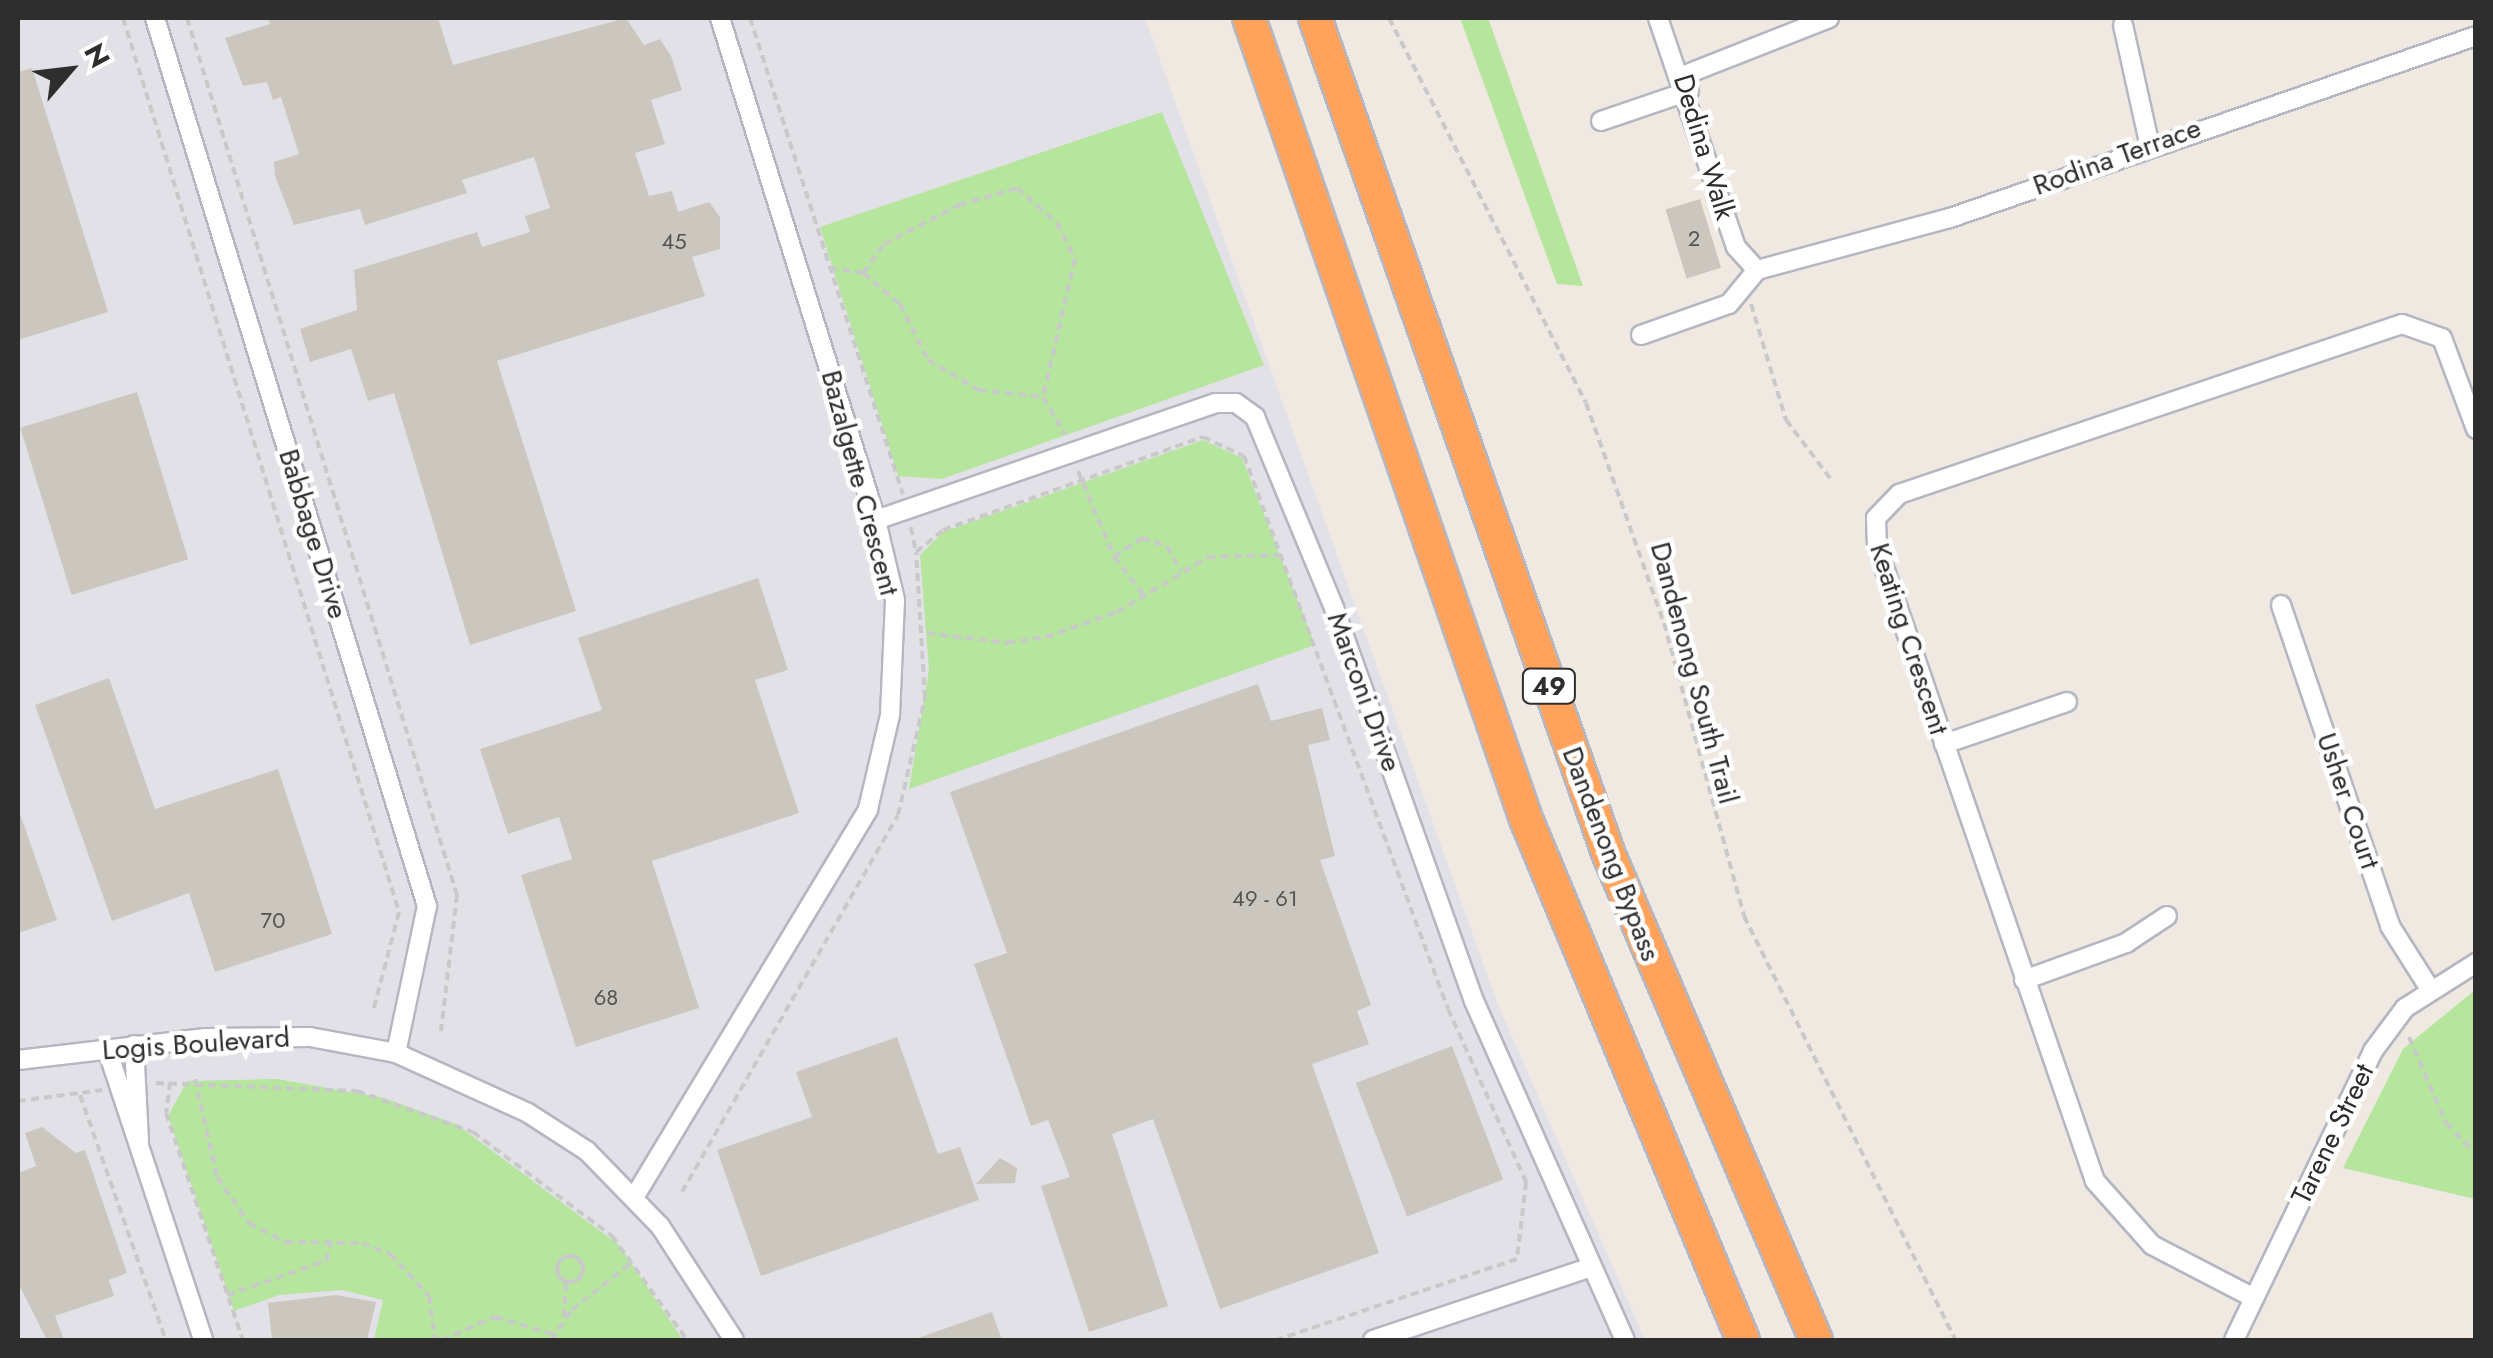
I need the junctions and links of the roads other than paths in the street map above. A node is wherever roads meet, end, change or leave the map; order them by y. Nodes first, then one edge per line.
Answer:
1 (155, 18) edge
2 (720, 18) edge
3 (1249, 18) edge
4 (1315, 18) edge
5 (1658, 18) edge
6 (1829, 18) edge
7 (2123, 26) dead end
8 (2476, 36) edge
9 (1686, 83) junction
10 (1600, 122) dead end
11 (2149, 142) junction
12 (1757, 270) junction
13 (1641, 335) dead end
14 (2476, 429) edge
15 (876, 520) junction
16 (2282, 605) dead end
17 (2068, 702) dead end
18 (1944, 744) junction
19 (2167, 916) dead end
20 (2476, 963) edge
21 (2024, 980) junction
22 (2430, 989) junction
23 (134, 1045) junction
24 (107, 1048) junction
25 (396, 1054) junction
26 (18, 1060) edge
27 (139, 1152) junction
28 (635, 1196) junction
29 (1591, 1267) junction
30 (2254, 1298) junction
31 (203, 1340) edge
32 (734, 1340) edge
33 (1373, 1340) edge
34 (1625, 1340) edge
35 (1743, 1340) edge
36 (1816, 1340) edge
37 (2234, 1340) edge

1 - 25 street, Babbage Drive
2 - 15 street, Bazalgette Crescent
3 - 35 highway, 49
4 - 36 highway, Dandenong Bypass / 49
5 - 9 street, Dedina Walk
6 - 9 street
7 - 11 street
8 - 11 street, Rodina Terrace
9 - 10 street
9 - 12 street, Dedina Walk
11 - 12 street, Rodina Terrace
12 - 13 street
14 - 18 street, Keating Crescent
15 - 28 street, Bazalgette Crescent
15 - 29 street, Marconi Drive
16 - 22 street, Usher Court
17 - 18 street
18 - 21 street, Keating Crescent
19 - 21 street
20 - 22 street, Tarene Street
21 - 30 street, Keating Crescent
22 - 30 street, Tarene Street
23 - 24 street, Logis Boulevard
23 - 25 street, Logis Boulevard
23 - 27 street
24 - 26 street, Logis Boulevard
24 - 27 street
25 - 28 street, Logis Boulevard
27 - 31 street
28 - 32 street, Logis Boulevard
29 - 33 street
29 - 34 street, Marconi Drive
30 - 37 street, Tarene Street

